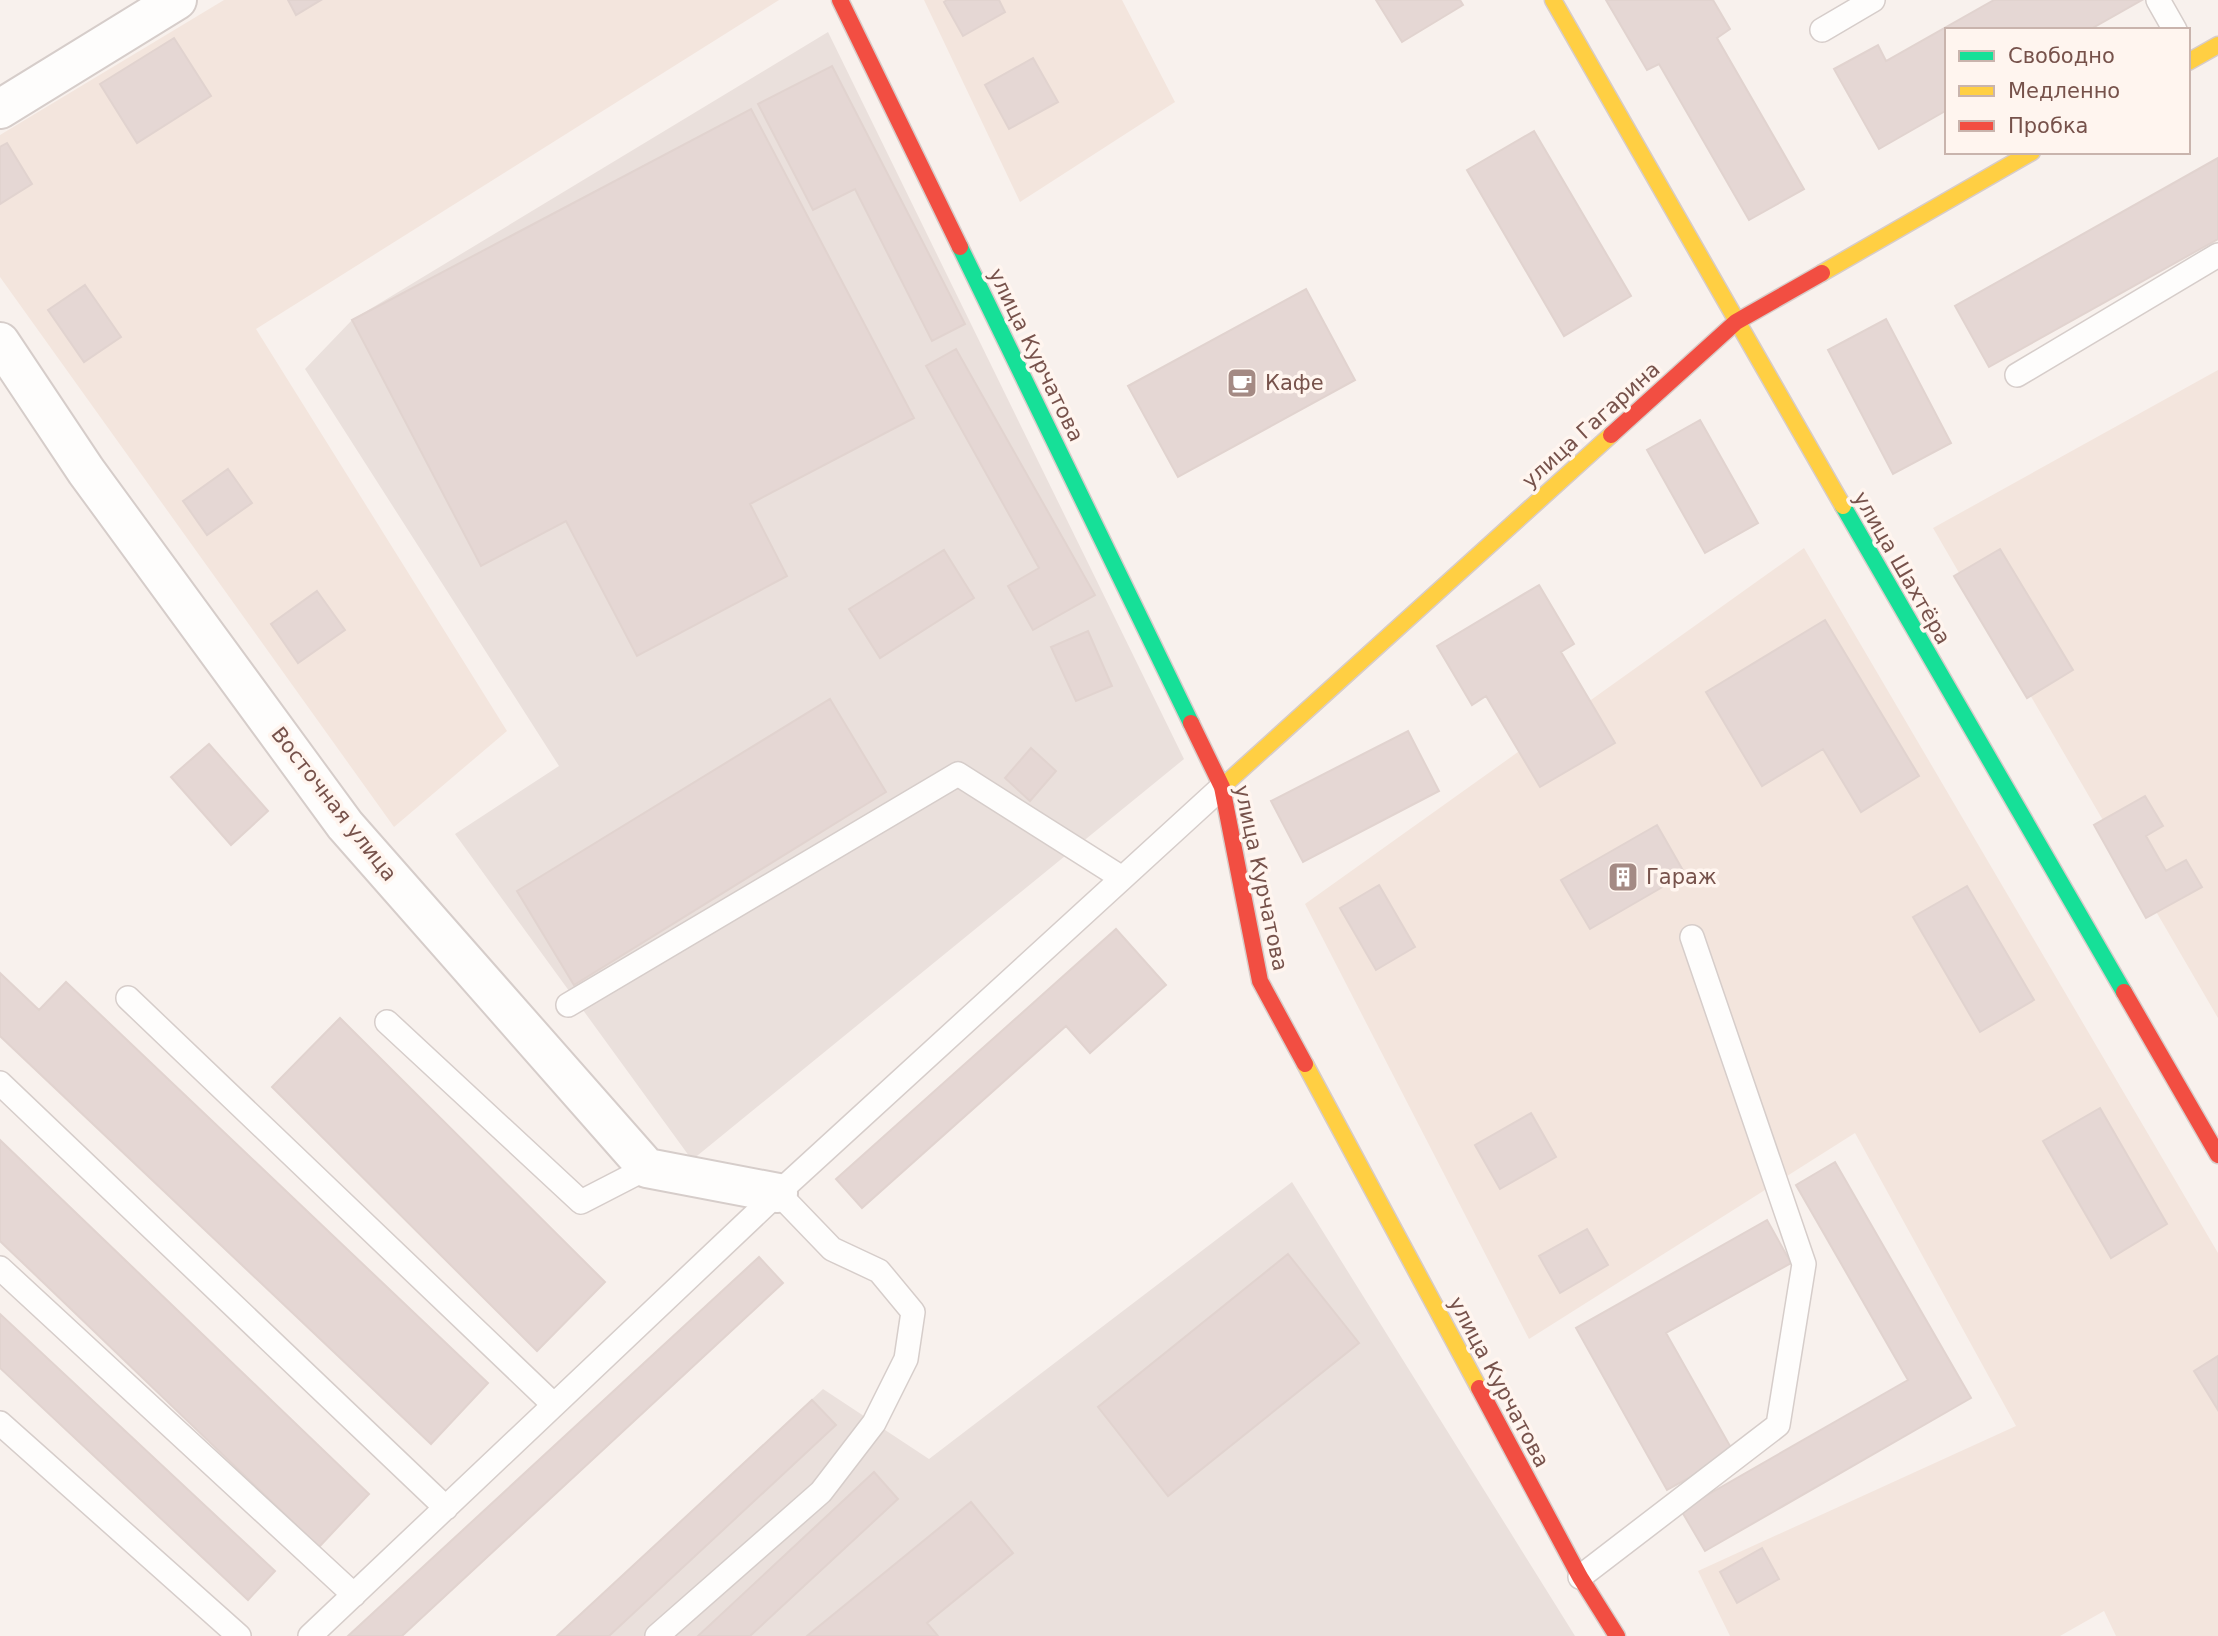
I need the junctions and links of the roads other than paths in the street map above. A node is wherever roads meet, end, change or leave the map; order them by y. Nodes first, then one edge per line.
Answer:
1 (177, 0) edge
2 (840, 0) edge
3 (1553, 0) edge
4 (1873, 0) edge
5 (2158, 0) edge
6 (2174, 28) edge
7 (1822, 30) dead end
8 (2218, 45) edge
9 (2190, 58) edge
10 (0, 109) edge
11 (2029, 154) edge
12 (2218, 256) edge
13 (1736, 322) junction
14 (0, 342) edge
15 (2017, 375) dead end
16 (1222, 787) junction
17 (1122, 878) junction
18 (1692, 937) dead end
19 (128, 998) dead end
20 (568, 1005) dead end
21 (387, 1022) dead end
22 (0, 1083) edge
23 (2218, 1156) edge
24 (647, 1168) junction
25 (778, 1194) junction
26 (0, 1268) edge
27 (554, 1405) junction
28 (0, 1423) edge
29 (446, 1508) junction
30 (1580, 1577) junction
31 (354, 1595) junction
32 (239, 1636) edge
33 (310, 1636) edge
34 (657, 1636) edge
35 (1616, 1636) edge

1 - 10 street
2 - 16 street, улица Курчатова
3 - 13 street, улица Шахтёра
4 - 7 lane
5 - 6 lane
8 - 9 street
11 - 13 street, улица Гагарина
12 - 15 lane
13 - 16 street, улица Гагарина
13 - 23 street, улица Шахтёра
14 - 24 street, Восточная улица
16 - 17 lane
16 - 30 street, улица Курчатова
17 - 20 lane
17 - 25 lane
18 - 30 lane
19 - 27 lane
21 - 24 lane
22 - 29 lane
24 - 25 street
25 - 27 lane
25 - 34 lane
26 - 31 lane
27 - 29 lane
28 - 32 lane
29 - 31 lane
30 - 35 street, улица Курчатова
31 - 33 lane

